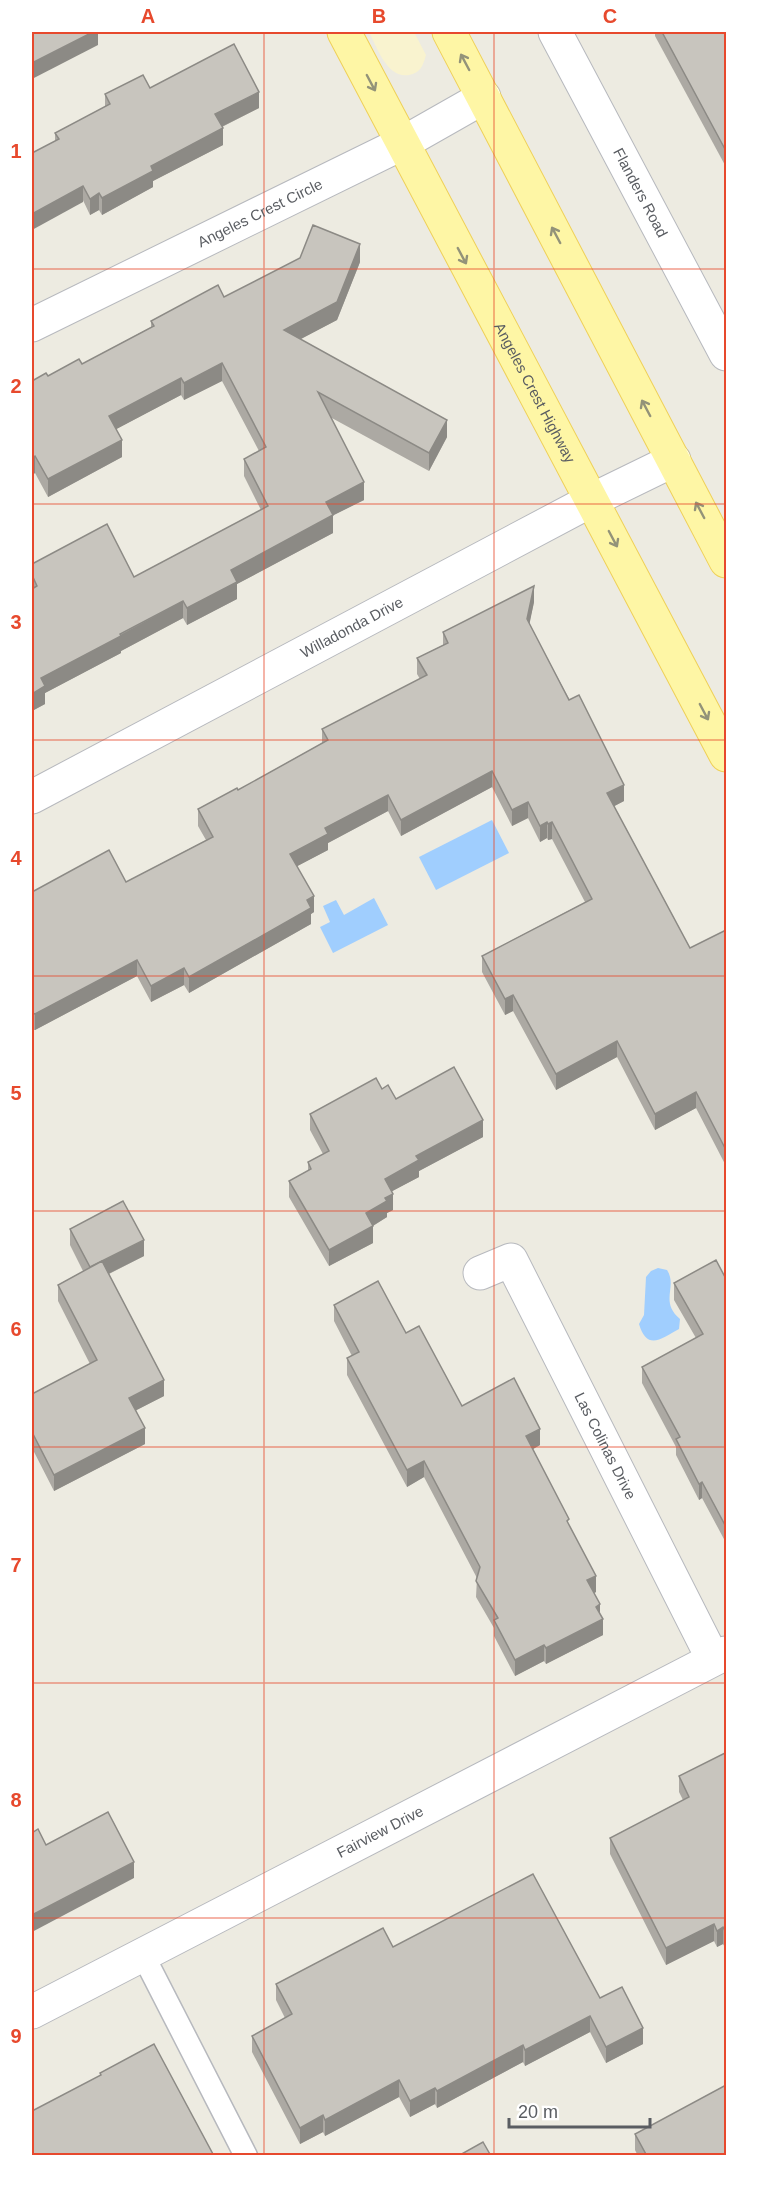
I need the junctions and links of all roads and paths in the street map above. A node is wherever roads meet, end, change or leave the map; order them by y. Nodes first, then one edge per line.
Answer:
1 (344, 32) edge
2 (449, 32) edge
3 (555, 32) edge
4 (484, 97) junction
5 (403, 143) junction
6 (32, 325) edge
7 (726, 354) edge
8 (674, 460) junction
9 (591, 500) junction
10 (726, 561) edge
11 (726, 754) edge
12 (32, 798) edge
13 (480, 1273) dead end
14 (720, 1656) edge
15 (143, 1955) junction
16 (32, 2012) edge
17 (246, 2156) edge

1 -> 5 main road, Angeles Crest Highway
4 -> 2 main road
3 - 7 street, Flanders Road
4 - 5 street, Angeles Crest Circle
8 -> 4 main road
5 - 6 street, Angeles Crest Circle
5 -> 9 main road, Angeles Crest Highway
8 - 9 street, Willadonda Drive
10 -> 8 main road
9 -> 11 main road, Angeles Crest Highway
9 - 12 street, Willadonda Drive
13 - 14 street, Las Colinas Drive
14 - 15 street, Fairview Drive
15 - 16 street, Fairview Drive
15 - 17 lane

